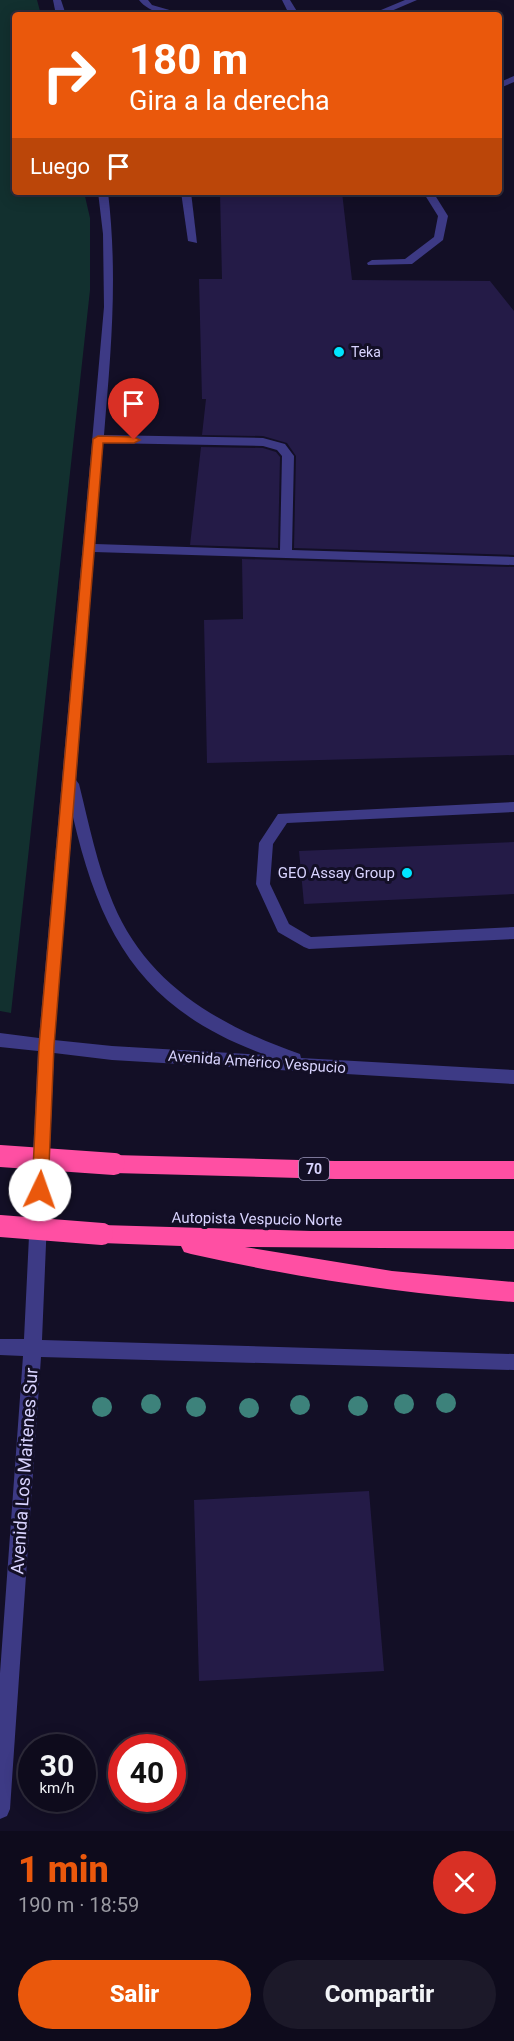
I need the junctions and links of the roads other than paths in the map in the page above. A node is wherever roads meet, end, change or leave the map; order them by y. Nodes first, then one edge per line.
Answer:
1 (143, 0) edge
2 (413, 0) edge
3 (170, 12) edge
4 (382, 12) edge
5 (103, 195) edge
6 (186, 195) edge
7 (430, 195) edge
8 (193, 241) dead end
9 (372, 263) dead end
10 (98, 439) junction
11 (88, 548) junction
12 (286, 554) junction
13 (514, 561) edge
14 (69, 770) junction
15 (514, 807) edge
16 (514, 933) edge
17 (0, 1040) edge
18 (46, 1046) junction
19 (314, 1066) junction
20 (514, 1077) edge
21 (0, 1156) edge
22 (514, 1170) edge
23 (0, 1226) edge
24 (157, 1237) junction
25 (514, 1240) edge
26 (514, 1292) edge
27 (0, 1347) edge
28 (33, 1348) junction
29 (514, 1362) edge
30 (0, 1809) edge

1 - 3 street
2 - 4 street
5 - 10 street, Avenida Los Maitenes Sur
6 - 8 street
7 - 9 street
10 - 11 street, Avenida Los Maitenes Sur
10 - 12 street
11 - 12 street
11 - 14 street, Avenida Los Maitenes Sur
12 - 13 street
14 - 18 street, Avenida Los Maitenes Sur
14 - 19 street
15 - 16 street
17 - 18 street, Avenida Américo Vespucio
18 - 19 street, Avenida Américo Vespucio
18 - 28 street, Avenida Los Maitenes Sur
19 - 20 street, Avenida Américo Vespucio
21 - 22 highway, 70, bridge
23 - 24 highway, Autopista Vespucio Norte, bridge
24 - 25 highway, Autopista Vespucio Norte
24 - 26 highway
27 - 28 street
28 - 29 street
28 - 30 street, Avenida Los Maitenes Sur

